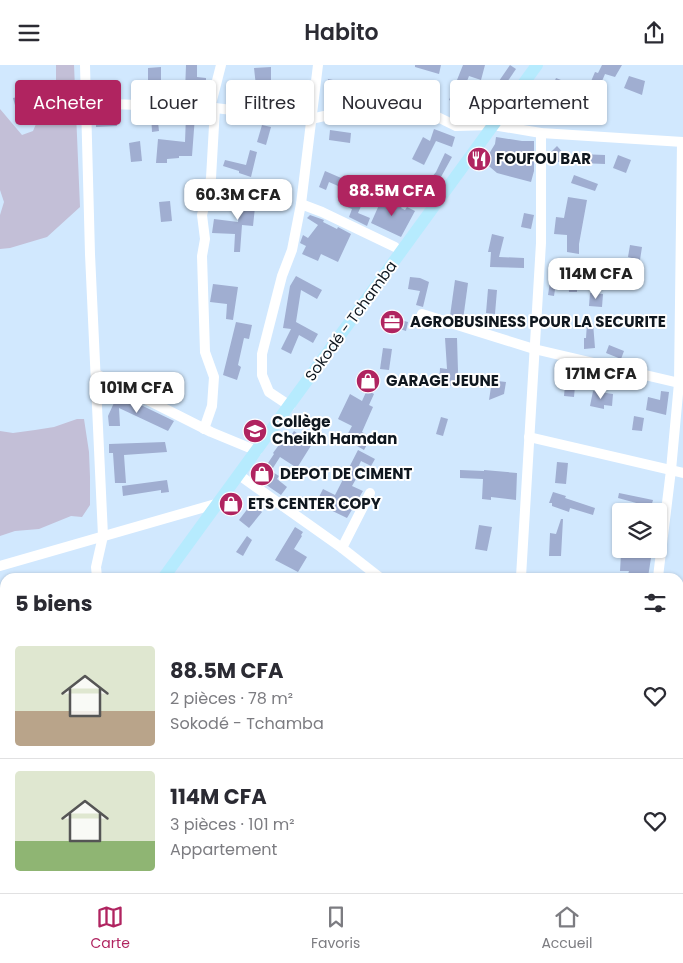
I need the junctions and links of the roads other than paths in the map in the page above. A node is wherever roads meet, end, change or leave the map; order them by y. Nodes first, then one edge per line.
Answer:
1 (85, 65) edge
2 (221, 65) edge
3 (318, 65) edge
4 (537, 65) edge
5 (85, 80) edge
6 (526, 80) edge
7 (216, 92) edge
8 (314, 96) edge
9 (314, 118) edge
10 (450, 123) edge
11 (87, 125) edge
12 (213, 125) edge
13 (310, 125) edge
14 (454, 125) edge
15 (493, 125) junction
16 (541, 133) junction
17 (683, 142) edge
18 (301, 204) junction
19 (682, 227) edge
20 (395, 247) dead end
21 (422, 314) dead end
22 (534, 349) junction
23 (96, 374) junction
24 (681, 383) edge
25 (290, 406) junction
26 (204, 429) junction
27 (529, 437) junction
28 (257, 451) junction
29 (671, 471) junction
30 (683, 473) edge
31 (239, 475) junction
32 (370, 493) dead end
33 (219, 503) junction
34 (103, 536) junction
35 (342, 548) junction
36 (0, 566) edge
37 (97, 573) edge
38 (167, 573) edge
39 (372, 573) edge
40 (521, 573) edge
41 (658, 573) edge

1 - 5 street
2 - 7 street
3 - 8 street
4 - 6 main road, Sokodé - Tchamba
9 - 10 street
11 - 23 street
12 - 26 street
13 - 18 street
14 - 15 street
15 - 16 street
15 - 25 main road, Sokodé - Tchamba
16 - 17 street
16 - 22 street
17 - 19 street
18 - 20 street
18 - 25 street
19 - 24 street
21 - 22 street
22 - 24 street
22 - 27 street
23 - 26 street
23 - 34 street
24 - 29 street
25 - 28 main road, Sokodé - Tchamba
26 - 28 street
27 - 29 street
27 - 40 street
28 - 31 main road, Sokodé - Tchamba
29 - 30 street
29 - 41 street
31 - 33 main road, Sokodé - Tchamba
31 - 35 street
32 - 35 street
33 - 34 street
33 - 38 main road, Sokodé - Tchamba
34 - 36 street
34 - 37 street
35 - 39 street

